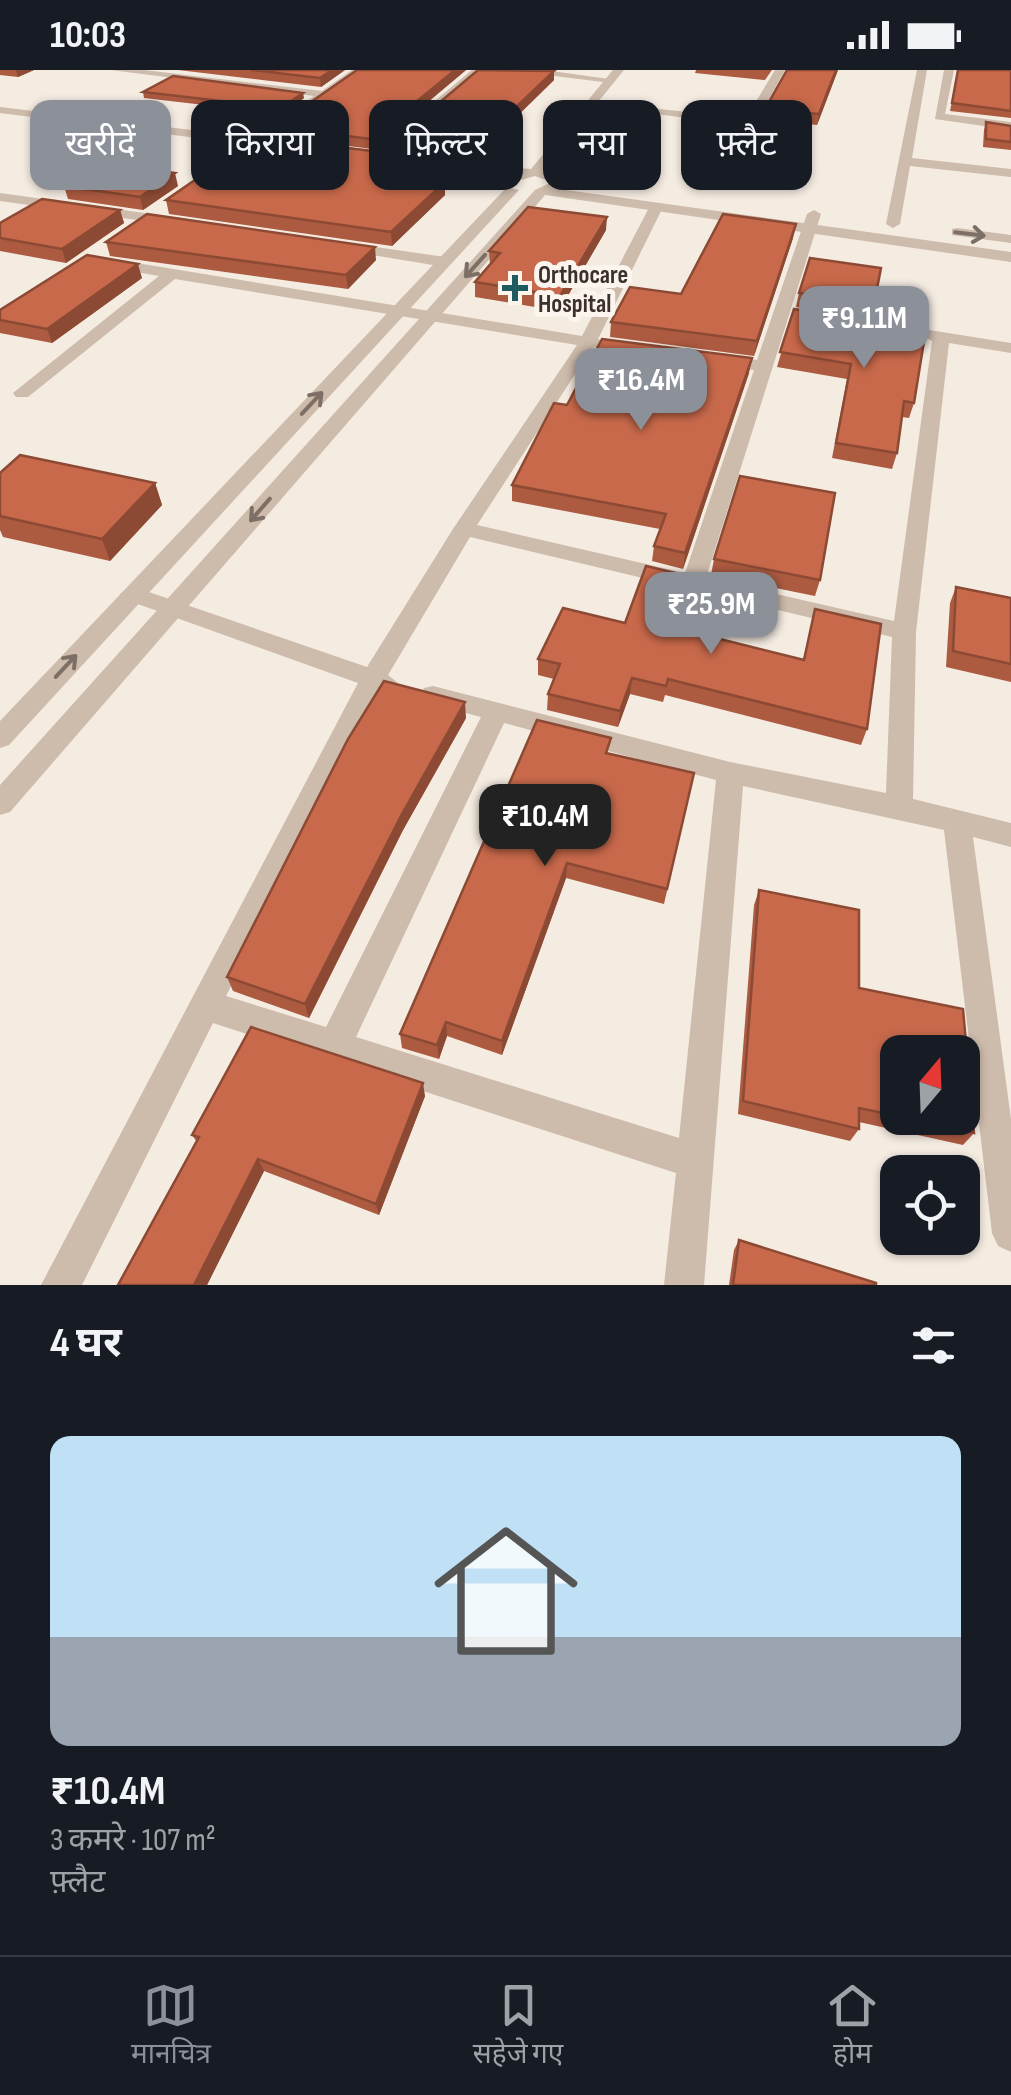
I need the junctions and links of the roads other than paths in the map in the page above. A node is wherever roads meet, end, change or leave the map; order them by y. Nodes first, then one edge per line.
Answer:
1 (116, 70) edge
2 (358, 70) edge
3 (478, 70) edge
4 (512, 70) edge
5 (780, 70) edge
6 (922, 70) edge
7 (948, 70) edge
8 (615, 75) edge
9 (323, 94) junction
10 (314, 100) edge
11 (445, 100) edge
12 (594, 100) edge
13 (0, 110) edge
14 (661, 112) edge
15 (0, 120) edge
16 (1011, 126) edge
17 (191, 138) edge
18 (191, 140) edge
19 (357, 160) edge
20 (903, 160) junction
21 (369, 162) edge
22 (1011, 173) edge
23 (543, 188) edge
24 (507, 190) edge
25 (571, 190) edge
26 (583, 190) edge
27 (0, 197) edge
28 (163, 206) edge
29 (656, 207) junction
30 (147, 218) junction
31 (812, 221) junction
32 (184, 223) edge
33 (892, 224) junction
34 (132, 228) edge
35 (1011, 240) edge
36 (334, 245) edge
37 (102, 249) dead end
38 (1011, 258) edge
39 (445, 262) junction
40 (172, 274) junction
41 (400, 309) junction
42 (431, 315) junction
43 (905, 332) edge
44 (941, 337) junction
45 (588, 343) junction
46 (626, 348) edge
47 (1011, 348) edge
48 (704, 358) edge
49 (762, 366) junction
50 (22, 393) dead end
51 (464, 529) junction
52 (692, 584) junction
53 (132, 594) junction
54 (174, 606) junction
55 (904, 632) junction
56 (372, 680) junction
57 (497, 710) junction
58 (0, 738) edge
59 (45, 753) junction
60 (730, 773) junction
61 (0, 804) edge
62 (899, 807) junction
63 (957, 823) junction
64 (1011, 835) edge
65 (205, 1005) junction
66 (333, 1048) junction
67 (694, 1160) junction
68 (1004, 1160) edge
69 (1011, 1233) edge
70 (61, 1285) edge
71 (684, 1285) edge

1 - 9 street
2 - 9 street
3 - 11 street
4 - 8 street
5 - 14 street
6 - 20 street
7 - 16 street
8 - 12 street
9 - 10 street
13 - 17 street
15 - 18 street
19 - 21 street
20 - 22 street
20 - 33 street
23 -> 42 street
24 - 39 street
25 - 29 street
26 - 31 street
27 - 30 street
28 - 30 street
29 - 31 street
29 - 45 street
30 - 32 street
30 - 34 street
31 - 33 street
31 - 38 street
31 - 49 street
33 -> 35 street
36 - 39 street
37 - 40 street
39 - 41 street
40 - 41 street
40 - 50 street
41 - 42 street
53 -> 41 street
42 - 45 street
42 -> 54 street
43 - 44 street
44 - 47 street
44 - 55 street
45 - 46 street
45 - 51 street
48 - 49 street
49 - 52 street
51 - 52 street
51 - 56 street
52 - 55 street
53 - 54 street
58 -> 53 street
54 - 56 street
54 - 59 street
55 - 62 street
56 - 57 street
56 - 65 street
57 - 60 street
57 - 66 street
58 - 59 street
59 - 61 street
60 - 62 street
60 - 67 street
62 - 63 street
63 - 64 street
63 - 68 street
65 - 66 street
65 - 70 street
66 - 67 street
67 - 71 street
68 - 69 street

